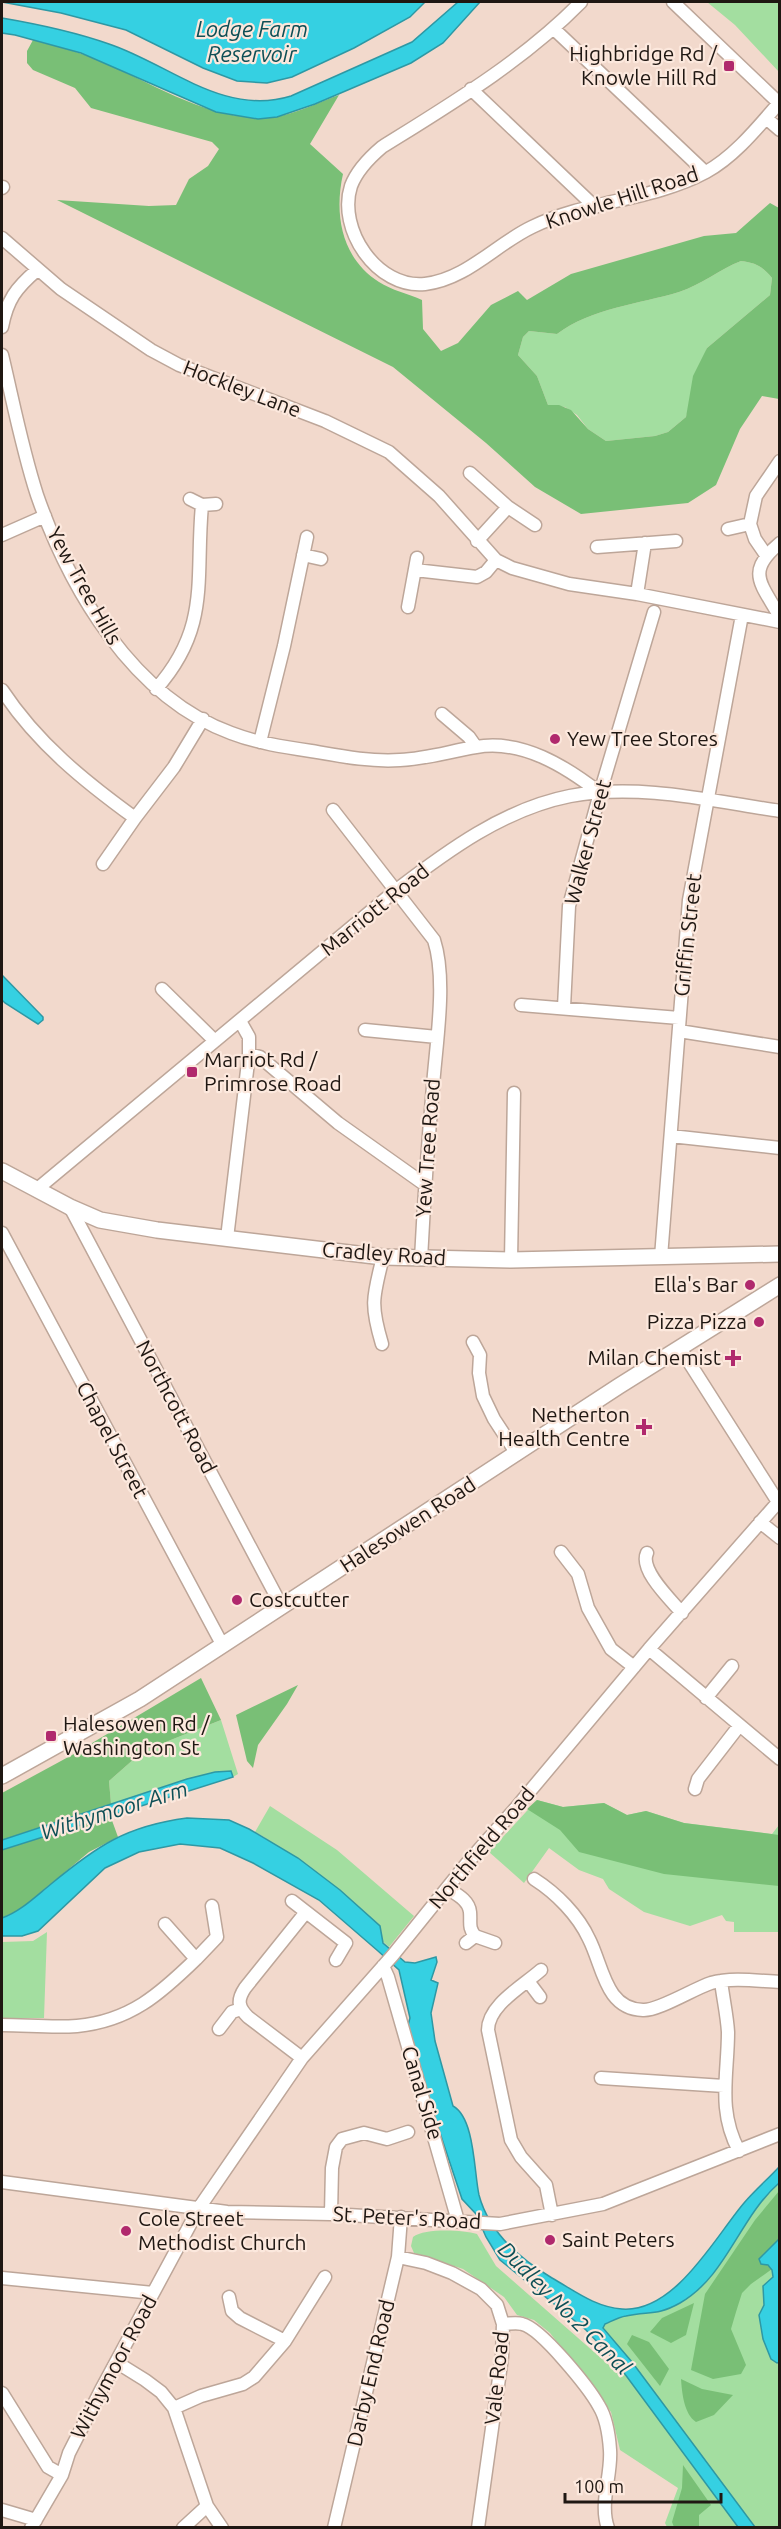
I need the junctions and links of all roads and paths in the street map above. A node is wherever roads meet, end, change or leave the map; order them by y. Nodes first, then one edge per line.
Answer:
1 (581, 2) edge
2 (673, 2) edge
3 (554, 29) junction
4 (471, 89) junction
5 (779, 103) edge
6 (766, 118) junction
7 (780, 130) edge
8 (705, 172) junction
9 (595, 207) junction
10 (2, 238) edge
11 (37, 270) junction
12 (2, 327) edge
13 (2, 355) edge
14 (780, 461) edge
15 (470, 473) dead end
16 (190, 499) dead end
17 (216, 504) dead end
18 (202, 505) junction
19 (508, 507) junction
20 (45, 516) junction
21 (750, 524) junction
22 (535, 525) dead end
23 (729, 529) dead end
24 (2, 535) edge
25 (307, 537) dead end
26 (477, 541) junction
27 (676, 541) dead end
28 (645, 543) junction
29 (780, 543) edge
30 (597, 547) dead end
31 (303, 555) junction
32 (766, 555) junction
33 (321, 560) dead end
34 (496, 560) junction
35 (637, 594) junction
36 (408, 607) dead end
37 (654, 612) dead end
38 (742, 615) junction
39 (780, 617) edge
40 (780, 622) edge
41 (156, 689) junction
42 (2, 690) edge
43 (442, 714) dead end
44 (203, 719) junction
45 (260, 742) junction
46 (476, 747) junction
47 (600, 793) junction
48 (708, 801) junction
49 (333, 810) dead end
50 (780, 812) edge
51 (135, 818) junction
52 (103, 864) dead end
53 (395, 891) junction
54 (162, 989) dead end
55 (521, 1005) dead end
56 (564, 1007) junction
57 (240, 1021) junction
58 (679, 1024) junction
59 (365, 1030) dead end
60 (437, 1037) junction
61 (215, 1041) junction
62 (780, 1047) edge
63 (249, 1054) junction
64 (514, 1093) dead end
65 (672, 1136) junction
66 (780, 1148) edge
67 (2, 1171) edge
68 (424, 1184) junction
69 (36, 1190) junction
70 (70, 1207) junction
71 (2, 1233) edge
72 (227, 1238) junction
73 (780, 1254) edge
74 (383, 1257) junction
75 (661, 1257) junction
76 (421, 1259) junction
77 (511, 1260) junction
78 (780, 1286) edge
79 (473, 1342) dead end
80 (382, 1344) dead end
81 (680, 1348) junction
82 (517, 1454) junction
83 (779, 1501) edge
84 (760, 1522) junction
85 (780, 1538) edge
86 (561, 1552) dead end
87 (647, 1553) dead end
88 (282, 1607) junction
89 (682, 1613) junction
90 (223, 1646) junction
91 (649, 1649) junction
92 (732, 1666) dead end
93 (634, 1667) junction
94 (706, 1698) junction
95 (739, 1726) junction
96 (780, 1759) edge
97 (2, 1776) edge
98 (695, 1789) dead end
99 (534, 1879) dead end
100 (447, 1888) junction
101 (292, 1901) dead end
102 (212, 1906) dead end
103 (306, 1912) junction
104 (165, 1924) dead end
105 (495, 1943) dead end
106 (196, 1959) junction
107 (336, 1960) dead end
108 (383, 1966) junction
109 (541, 1970) dead end
110 (528, 1981) junction
111 (721, 1981) junction
112 (780, 1982) edge
113 (540, 1997) dead end
114 (241, 2009) junction
115 (2, 2025) edge
116 (219, 2029) dead end
117 (302, 2058) junction
118 (601, 2078) dead end
119 (724, 2086) junction
120 (408, 2132) dead end
121 (780, 2134) edge
122 (739, 2151) junction
123 (2, 2182) edge
124 (199, 2208) junction
125 (331, 2214) junction
126 (552, 2215) junction
127 (401, 2217) junction
128 (464, 2222) junction
129 (398, 2257) junction
130 (325, 2277) dead end
131 (2, 2278) edge
132 (153, 2293) junction
133 (229, 2297) dead end
134 (503, 2324) junction
135 (285, 2341) junction
136 (116, 2362) junction
137 (2, 2393) edge
138 (174, 2408) junction
139 (62, 2475) junction
140 (207, 2506) junction
141 (2, 2510) edge
142 (34, 2524) edge
143 (183, 2528) edge
144 (222, 2528) edge
145 (334, 2528) edge
146 (478, 2528) edge
147 (608, 2528) edge

1 - 3 street, Knowle Hill Road
2 - 5 street
3 - 4 street, Knowle Hill Road
3 - 8 street
4 - 9 street
4 - 9 street, Knowle Hill Road
5 - 6 street, Knowle Hill Road
6 - 7 street
6 - 8 street, Knowle Hill Road
8 - 9 street, Knowle Hill Road
10 - 11 street, Hockley Lane
11 - 12 street
11 - 26 street, Hockley Lane
13 - 20 street, Yew Tree Hills
14 - 21 street
15 - 19 street
16 - 18 street
17 - 18 street
18 - 41 street
19 - 22 street
19 - 26 street
20 - 24 street
20 - 41 street, Yew Tree Hills
21 - 23 street
21 - 32 street
25 - 31 street
26 - 34 street, Hockley Lane
27 - 28 street
28 - 30 street
28 - 35 street
29 - 32 street
31 - 33 street
31 - 45 street
32 - 39 street
34 - 35 street, Hockley Lane
34 - 36 street
35 - 38 street, Hockley Lane
37 - 47 street, Walker Street
38 - 40 street, Hockley Lane
38 - 48 street, Griffin Street
41 - 44 street, Yew Tree Hills
42 - 51 street
43 - 46 street
44 - 45 street, Yew Tree Hills
44 - 51 street
45 - 46 street, Yew Tree Hills
46 - 47 street, Yew Tree Hills
47 - 48 street, Marriott Road
47 - 53 street, Marriott Road
47 - 56 street, Walker Street
48 - 50 street, Marriott Road
48 - 58 street, Griffin Street
49 - 53 street, Yew Tree Road
51 - 52 street
53 - 57 street, Marriott Road
53 - 60 street, Yew Tree Road
54 - 61 street
55 - 56 street
56 - 58 street
57 - 61 street, Marriott Road
57 - 63 street
58 - 62 street
58 - 65 street, Griffin Street
59 - 60 street
60 - 68 street, Yew Tree Road
61 - 69 street, Marriott Road
63 - 68 street
63 - 72 street
64 - 77 street
65 - 66 street
65 - 75 street, Griffin Street
67 - 69 main road, Cradley Road
68 - 76 street, Yew Tree Road
69 - 70 main road, Cradley Road
70 - 72 main road, Cradley Road
70 - 88 street, Northcott Road
71 - 90 street, Chapel Street
72 - 74 main road, Cradley Road
73 - 75 main road, Cradley Road
74 - 76 main road, Cradley Road
74 - 80 street
75 - 77 main road, Cradley Road
76 - 77 main road, Cradley Road
78 - 81 main road, Halesowen Road
79 - 82 street
81 - 82 main road, Halesowen Road
81 - 83 street
82 - 88 main road, Halesowen Road
83 - 84 street, Northfield Road
84 - 85 street
84 - 89 street, Northfield Road
86 - 93 street
87 - 89 street
88 - 90 main road, Halesowen Road
89 - 91 street, Northfield Road
90 - 97 main road, Halesowen Road
91 - 93 street, Northfield Road
91 - 94 street
92 - 94 street
93 - 100 street, Northfield Road
94 - 95 street
95 - 96 street
95 - 98 street
99 - 111 street
100 - 105 street
100 - 108 street, Northfield Road
101 - 103 street
102 - 106 street
103 - 107 street
103 - 114 street
104 - 106 street
106 - 115 street
108 - 117 street, Northfield Road
108 - 128 street, Canal Side
109 - 110 street
110 - 113 street
110 - 126 street
111 - 112 street
111 - 119 street
114 - 116 street
114 - 117 street
117 - 124 street, Northfield Road
118 - 119 street
119 - 122 street
120 - 125 street
121 - 122 street, St. Peter's Road
122 - 126 street, St. Peter's Road
123 - 124 street, St. Peter's Road
124 - 125 street, St. Peter's Road
124 - 132 street, Withymoor Road
125 - 127 street, St. Peter's Road
126 - 128 street, St. Peter's Road
127 - 128 street, St. Peter's Road
127 - 129 street, Darby End Road
129 - 134 street, Vale Road
129 - 145 street, Darby End Road
130 - 135 street
131 - 132 street
132 - 136 street, Withymoor Road
133 - 135 street
134 - 146 street, Vale Road
134 - 147 street
135 - 138 street
136 - 138 street
136 - 139 street, Withymoor Road
137 - 139 street
138 - 140 street
139 - 142 street, Withymoor Road
140 - 143 street
140 - 144 street
141 - 142 street

